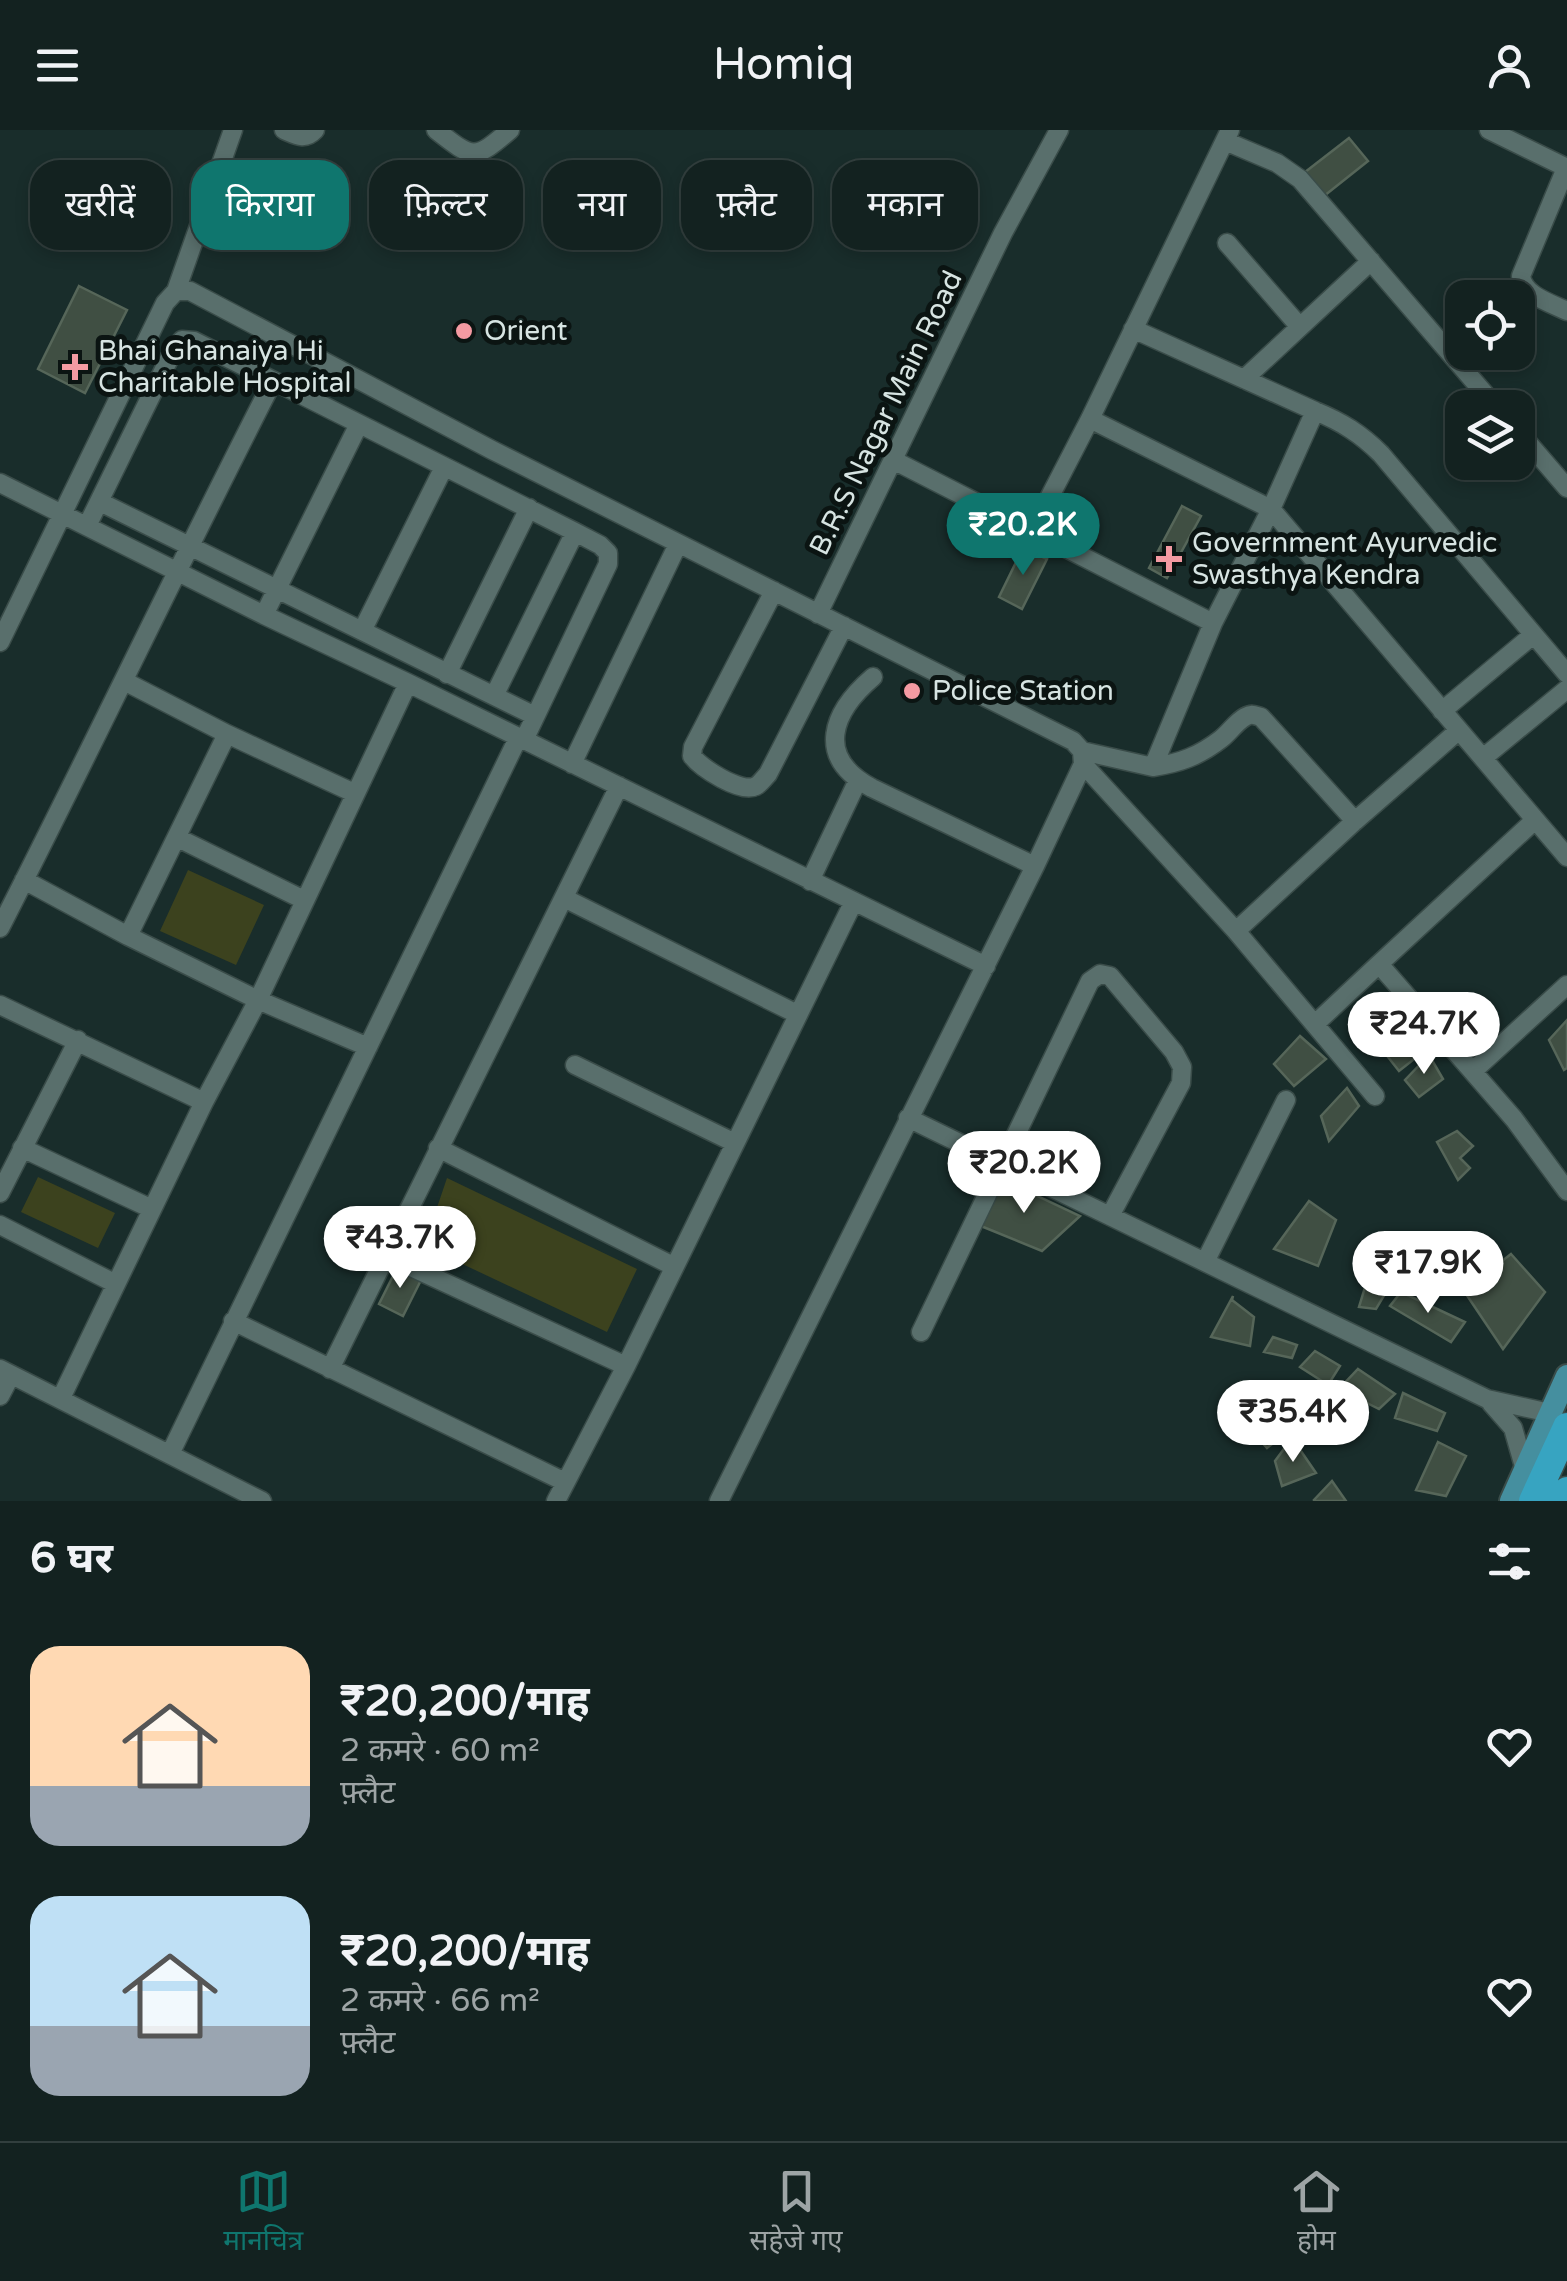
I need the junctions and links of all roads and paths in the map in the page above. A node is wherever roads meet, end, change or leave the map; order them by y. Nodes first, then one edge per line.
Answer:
1 (233, 130) edge
2 (284, 130) edge
3 (315, 130) edge
4 (436, 130) edge
5 (510, 130) edge
6 (1059, 130) edge
7 (1489, 130) edge
8 (1228, 135) edge
9 (1567, 168) edge
10 (1228, 243) dead end
11 (1371, 261) junction
12 (176, 292) junction
13 (1567, 312) edge
14 (1300, 327) junction
15 (1134, 329) junction
16 (1244, 379) junction
17 (274, 380) junction
18 (1482, 390) edge
19 (1316, 411) junction
20 (1090, 418) junction
21 (359, 424) junction
22 (1535, 451) edge
23 (892, 460) junction
24 (444, 467) junction
25 (0, 484) edge
26 (1567, 488) edge
27 (100, 502) junction
28 (529, 508) junction
29 (1271, 509) junction
30 (63, 516) junction
31 (86, 526) junction
32 (1032, 531) junction
33 (575, 532) junction
34 (678, 544) junction
35 (188, 546) junction
36 (176, 571) junction
37 (278, 589) junction
38 (774, 591) junction
39 (818, 614) junction
40 (264, 616) junction
41 (1214, 622) junction
42 (844, 626) junction
43 (362, 631) junction
44 (1534, 634) junction
45 (0, 642) edge
46 (448, 674) junction
47 (1567, 674) edge
48 (873, 677) dead end
49 (124, 681) junction
50 (408, 683) junction
51 (1567, 689) edge
52 (494, 696) junction
53 (1442, 711) junction
54 (535, 716) junction
55 (1458, 730) junction
56 (227, 734) junction
57 (521, 739) junction
58 (1082, 757) junction
59 (1483, 758) junction
60 (572, 764) junction
61 (1153, 767) junction
62 (858, 780) junction
63 (618, 786) junction
64 (354, 793) junction
65 (1535, 820) junction
66 (1354, 821) junction
67 (178, 838) junction
68 (1567, 857) edge
69 (1035, 866) junction
70 (24, 880) junction
71 (810, 881) junction
72 (564, 898) junction
73 (304, 900) junction
74 (853, 902) junction
75 (0, 928) edge
76 (1236, 931) junction
77 (128, 936) junction
78 (1379, 964) junction
79 (986, 966) junction
80 (1567, 986) edge
81 (258, 1000) junction
82 (0, 1004) edge
83 (797, 1014) junction
84 (1315, 1024) junction
85 (78, 1040) junction
86 (368, 1047) junction
87 (576, 1064) dead end
88 (1472, 1071) junction
89 (1374, 1096) dead end
90 (1286, 1100) dead end
91 (204, 1102) junction
92 (908, 1118) junction
93 (735, 1143) junction
94 (22, 1148) junction
95 (438, 1148) junction
96 (1000, 1164) junction
97 (1567, 1191) edge
98 (0, 1193) edge
99 (152, 1209) junction
100 (1110, 1216) junction
101 (0, 1225) edge
102 (385, 1254) junction
103 (1205, 1262) junction
104 (673, 1266) junction
105 (116, 1284) junction
106 (233, 1321) junction
107 (921, 1332) dead end
108 (626, 1366) junction
109 (330, 1369) junction
110 (5, 1372) edge
111 (1567, 1376) edge
112 (0, 1396) edge
113 (61, 1398) junction
114 (1487, 1400) junction
115 (1558, 1420) edge
116 (170, 1454) junction
117 (1525, 1470) junction
118 (564, 1482) junction
119 (1567, 1491) edge
120 (262, 1501) edge
121 (556, 1501) edge
122 (719, 1501) edge
123 (1511, 1501) edge
124 (1533, 1501) edge
125 (1562, 1501) edge

1 - 12 street
2 - 3 street
4 - 5 street
6 - 23 street, B.R.S Nagar Main Road
7 - 9 street
8 - 11 street
8 - 15 street
9 - 13 street
10 - 14 street
11 - 14 street
11 - 18 street
12 - 30 street
12 - 34 street
14 - 16 street
15 - 16 street
15 - 20 street
16 - 19 street
17 - 21 street
17 - 27 street
17 - 35 street
19 - 29 street
19 - 44 street
20 - 29 street
20 - 32 street
21 - 24 street
21 - 37 street
22 - 26 street
23 - 32 street
23 - 39 street, B.R.S Nagar Main Road
24 - 28 street
24 - 43 street
25 - 30 street
27 - 31 street
27 - 35 street
28 - 33 street
28 - 46 street
29 - 41 street
29 - 53 street
30 - 31 street
30 - 45 street
31 - 36 street
32 - 41 street
33 - 52 street
33 - 54 street
34 - 38 street
34 - 60 street
35 - 36 street
35 - 37 street
36 - 40 street
36 - 49 street
37 - 40 street
37 - 43 street
38 - 39 street
38 - 42 street
39 - 42 street
40 - 50 street
41 - 61 street
42 - 58 street
43 - 46 street
44 - 47 street
44 - 53 street
46 - 52 street
48 - 62 street
49 - 56 street
49 - 70 street
50 - 57 street
50 - 64 street
51 - 59 street
52 - 54 street
53 - 55 street
54 - 57 street
55 - 59 street
55 - 66 street
56 - 64 street
56 - 67 street
57 - 60 street
57 - 86 street
58 - 61 street
58 - 69 street
58 - 76 street
59 - 65 street
60 - 63 street
61 - 66 street
62 - 69 street
62 - 71 street
63 - 71 street
63 - 72 street
64 - 73 street
65 - 68 street
65 - 78 street
66 - 76 street
67 - 73 street
67 - 77 street
69 - 79 street
70 - 75 street
70 - 77 street
71 - 74 street
72 - 83 street
72 - 95 street
73 - 81 street
74 - 79 street
74 - 83 street
76 - 84 street
77 - 81 street
78 - 84 street
78 - 88 street
79 - 92 street
80 - 88 street
81 - 86 street
81 - 91 street
82 - 85 street
83 - 93 street
84 - 89 street
85 - 91 street
85 - 94 street
86 - 106 street
87 - 93 street
88 - 97 street
90 - 103 street
91 - 99 street
92 - 96 street
92 - 122 street
93 - 104 street
94 - 98 street
94 - 99 street
95 - 102 street
95 - 104 street
96 - 100 street
96 - 100 street
96 - 107 street
99 - 105 street
100 - 103 street
101 - 105 street
102 - 108 street
102 - 109 street
103 - 114 street
104 - 108 street
105 - 113 street
106 - 109 street
106 - 116 street
108 - 118 street
109 - 118 street
110 - 112 street
110 - 113 street
111 - 115 main road
113 - 116 street
114 - 115 street
114 - 117 street
115 - 117 main road
115 - 124 highway
116 - 120 street
117 - 123 main road
118 - 121 street
119 - 125 highway

